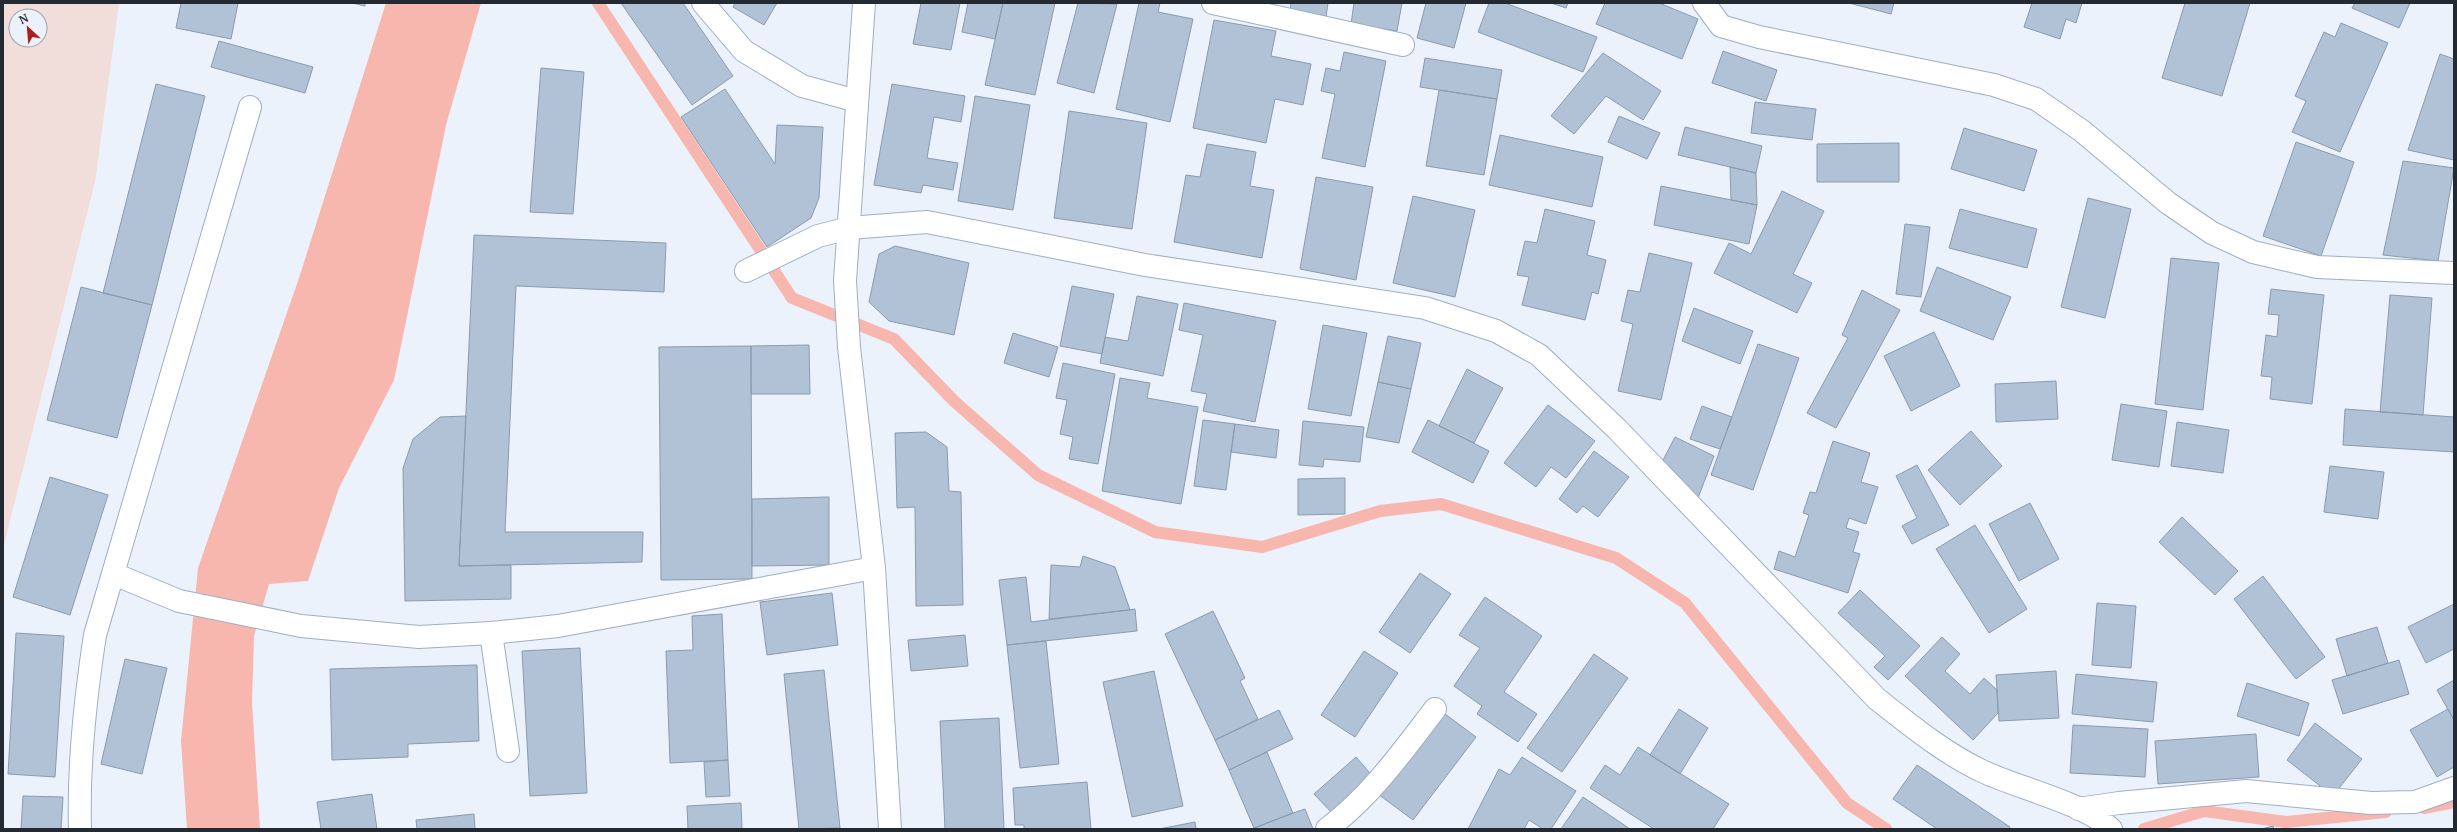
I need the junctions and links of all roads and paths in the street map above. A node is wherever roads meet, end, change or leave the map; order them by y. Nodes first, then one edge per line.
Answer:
1 (703, 3) edge
2 (864, 3) edge
3 (1213, 3) edge
4 (1704, 3) edge
5 (1403, 45) dead end
6 (857, 101) junction
7 (250, 107) dead end
8 (849, 228) junction
9 (746, 271) dead end
10 (2454, 273) edge
11 (874, 568) junction
12 (114, 574) junction
13 (491, 633) junction
14 (1436, 709) dead end
15 (508, 750) dead end
16 (2454, 788) edge
17 (2078, 809) junction
18 (2107, 825) edge
19 (80, 829) edge
20 (890, 829) edge
21 (1327, 829) edge

1 - 6 street
2 - 6 street
3 - 5 street
4 - 10 street
6 - 8 street
7 - 12 street
8 - 9 street
8 - 11 street
8 - 17 street
11 - 13 street
11 - 20 street
12 - 13 street
12 - 19 street
13 - 15 street
14 - 21 street
16 - 17 street
17 - 18 street

